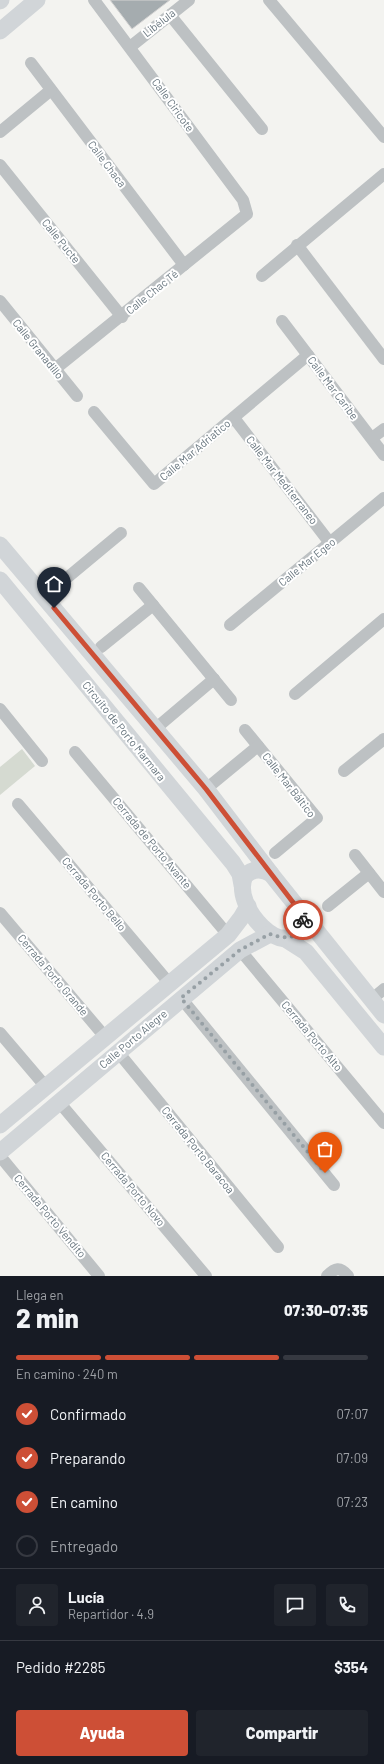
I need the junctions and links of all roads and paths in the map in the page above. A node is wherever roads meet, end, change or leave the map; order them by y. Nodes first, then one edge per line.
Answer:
1 (37, 0) edge
2 (94, 0) edge
3 (189, 0) edge
4 (269, 0) edge
5 (170, 15) junction
6 (0, 31) edge
7 (130, 47) junction
8 (31, 63) dead end
9 (51, 90) junction
10 (262, 129) dead end
11 (0, 132) edge
12 (384, 137) edge
13 (0, 165) edge
14 (384, 174) edge
15 (247, 214) joint
16 (297, 245) junction
17 (184, 265) junction
18 (262, 276) dead end
19 (0, 301) edge
20 (122, 317) junction
21 (282, 322) dead end
22 (308, 355) junction
23 (384, 359) edge
24 (56, 369) junction
25 (77, 396) dead end
26 (94, 412) dead end
27 (234, 418) junction
28 (384, 429) edge
29 (372, 438) junction
30 (384, 455) edge
31 (384, 498) edge
32 (121, 533) dead end
33 (330, 543) junction
34 (0, 545) edge
35 (0, 580) edge
36 (139, 588) dead end
37 (44, 597) junction
38 (153, 605) junction
39 (384, 619) edge
40 (230, 625) dead end
41 (101, 647) dead end
42 (214, 679) junction
43 (295, 694) dead end
44 (231, 700) dead end
45 (0, 709) edge
46 (155, 729) junction
47 (245, 730) dead end
48 (384, 739) edge
49 (258, 746) junction
50 (75, 752) dead end
51 (42, 761) dead end
52 (344, 771) dead end
53 (206, 789) junction
54 (18, 804) dead end
55 (275, 853) dead end
56 (355, 855) dead end
57 (369, 873) junction
58 (271, 874) junction
59 (242, 885) junction
60 (384, 892) edge
61 (248, 906) junction
62 (328, 906) dead end
63 (0, 913) edge
64 (302, 914) junction
65 (228, 935) junction
66 (277, 936) junction
67 (240, 950) junction
68 (170, 984) junction
69 (378, 994) edge
70 (181, 998) junction
71 (384, 1015) edge
72 (0, 1033) edge
73 (106, 1038) junction
74 (384, 1047) edge
75 (118, 1052) junction
76 (46, 1087) junction
77 (59, 1102) junction
78 (384, 1123) edge
79 (0, 1125) edge
80 (0, 1152) edge
81 (0, 1156) edge
82 (334, 1185) dead end
83 (278, 1247) dead end
84 (99, 1276) edge
85 (206, 1276) edge
86 (327, 1276) edge
87 (348, 1276) edge

1 - 6 street
2 - 7 street, Calle Ciricote
3 - 5 street, Libélula
4 - 12 street
5 - 7 street, Libélula
5 - 10 street
7 - 15 street, Calle Ciricote
8 - 9 street, Calle Chaca
9 - 11 street
9 - 17 street, Calle Chaca
13 - 20 street, Calle Pucte
14 - 16 street
15 - 17 street, Calle Chac Té
16 - 18 street
16 - 23 street
17 - 20 street, Calle Chac Té
19 - 24 street, Calle Granadillo
20 - 24 street, Calle Chac Té
21 - 22 street, Calle Mar Caribe
22 - 27 street, Calle Mar Adriatico
22 - 29 street, Calle Mar Caribe
24 - 25 street, Calle Granadillo
26 - 27 street, Calle Mar Adriatico
27 - 33 street, Calle Mar Mediterraneo
28 - 29 street
29 - 30 street, Calle Mar Caribe
31 - 33 street, Calle Mar Egeo
32 - 37 street
33 - 40 street, Calle Mar Egeo
34 - 37 street
35 - 59 street, Circuito de Porto Marmara
36 - 38 street
37 - 46 street
38 - 41 street
38 - 42 street
39 - 43 street
42 - 44 street
42 - 46 street
45 - 51 street
46 - 53 street
47 - 49 street, Calle Mar Báltico
48 - 52 street
49 - 53 street, Calle Mar Báltico
49 - 55 street, Calle Mar Báltico
50 - 65 street, Cerrada de Porto Avante
53 - 58 street
54 - 68 street, Cerrada Porto Bello
56 - 57 street
57 - 60 street
57 - 62 street
58 - 59 street
58 - 64 street
59 - 61 street, Circuito de Porto Marmara
61 - 65 street, Calle Porto Alegre
61 - 66 street, Circuito de Porto Marmara
63 - 73 street, Cerrada Porto Grande
64 - 66 street
64 - 69 street
65 - 67 street
65 - 68 street, Calle Porto Alegre
66 - 67 street, Calle Porto Alegre
66 - 74 street, Circuito de Porto Marmara
67 - 70 street, Calle Porto Alegre
67 - 78 street, Cerrada Porto Alto
68 - 70 street
68 - 73 street, Calle Porto Alegre
69 - 71 street
70 - 75 street, Calle Porto Alegre
70 - 82 street
72 - 76 street
73 - 75 street
73 - 76 street, Calle Porto Alegre
75 - 77 street, Calle Porto Alegre
75 - 83 street, Cerrada Porto Baracoa
76 - 79 street, Calle Porto Alegre
77 - 80 street, Calle Porto Alegre
77 - 85 street, Cerrada Porto Novo
81 - 84 street, Cerrada Porto Vendito
86 - 87 street

